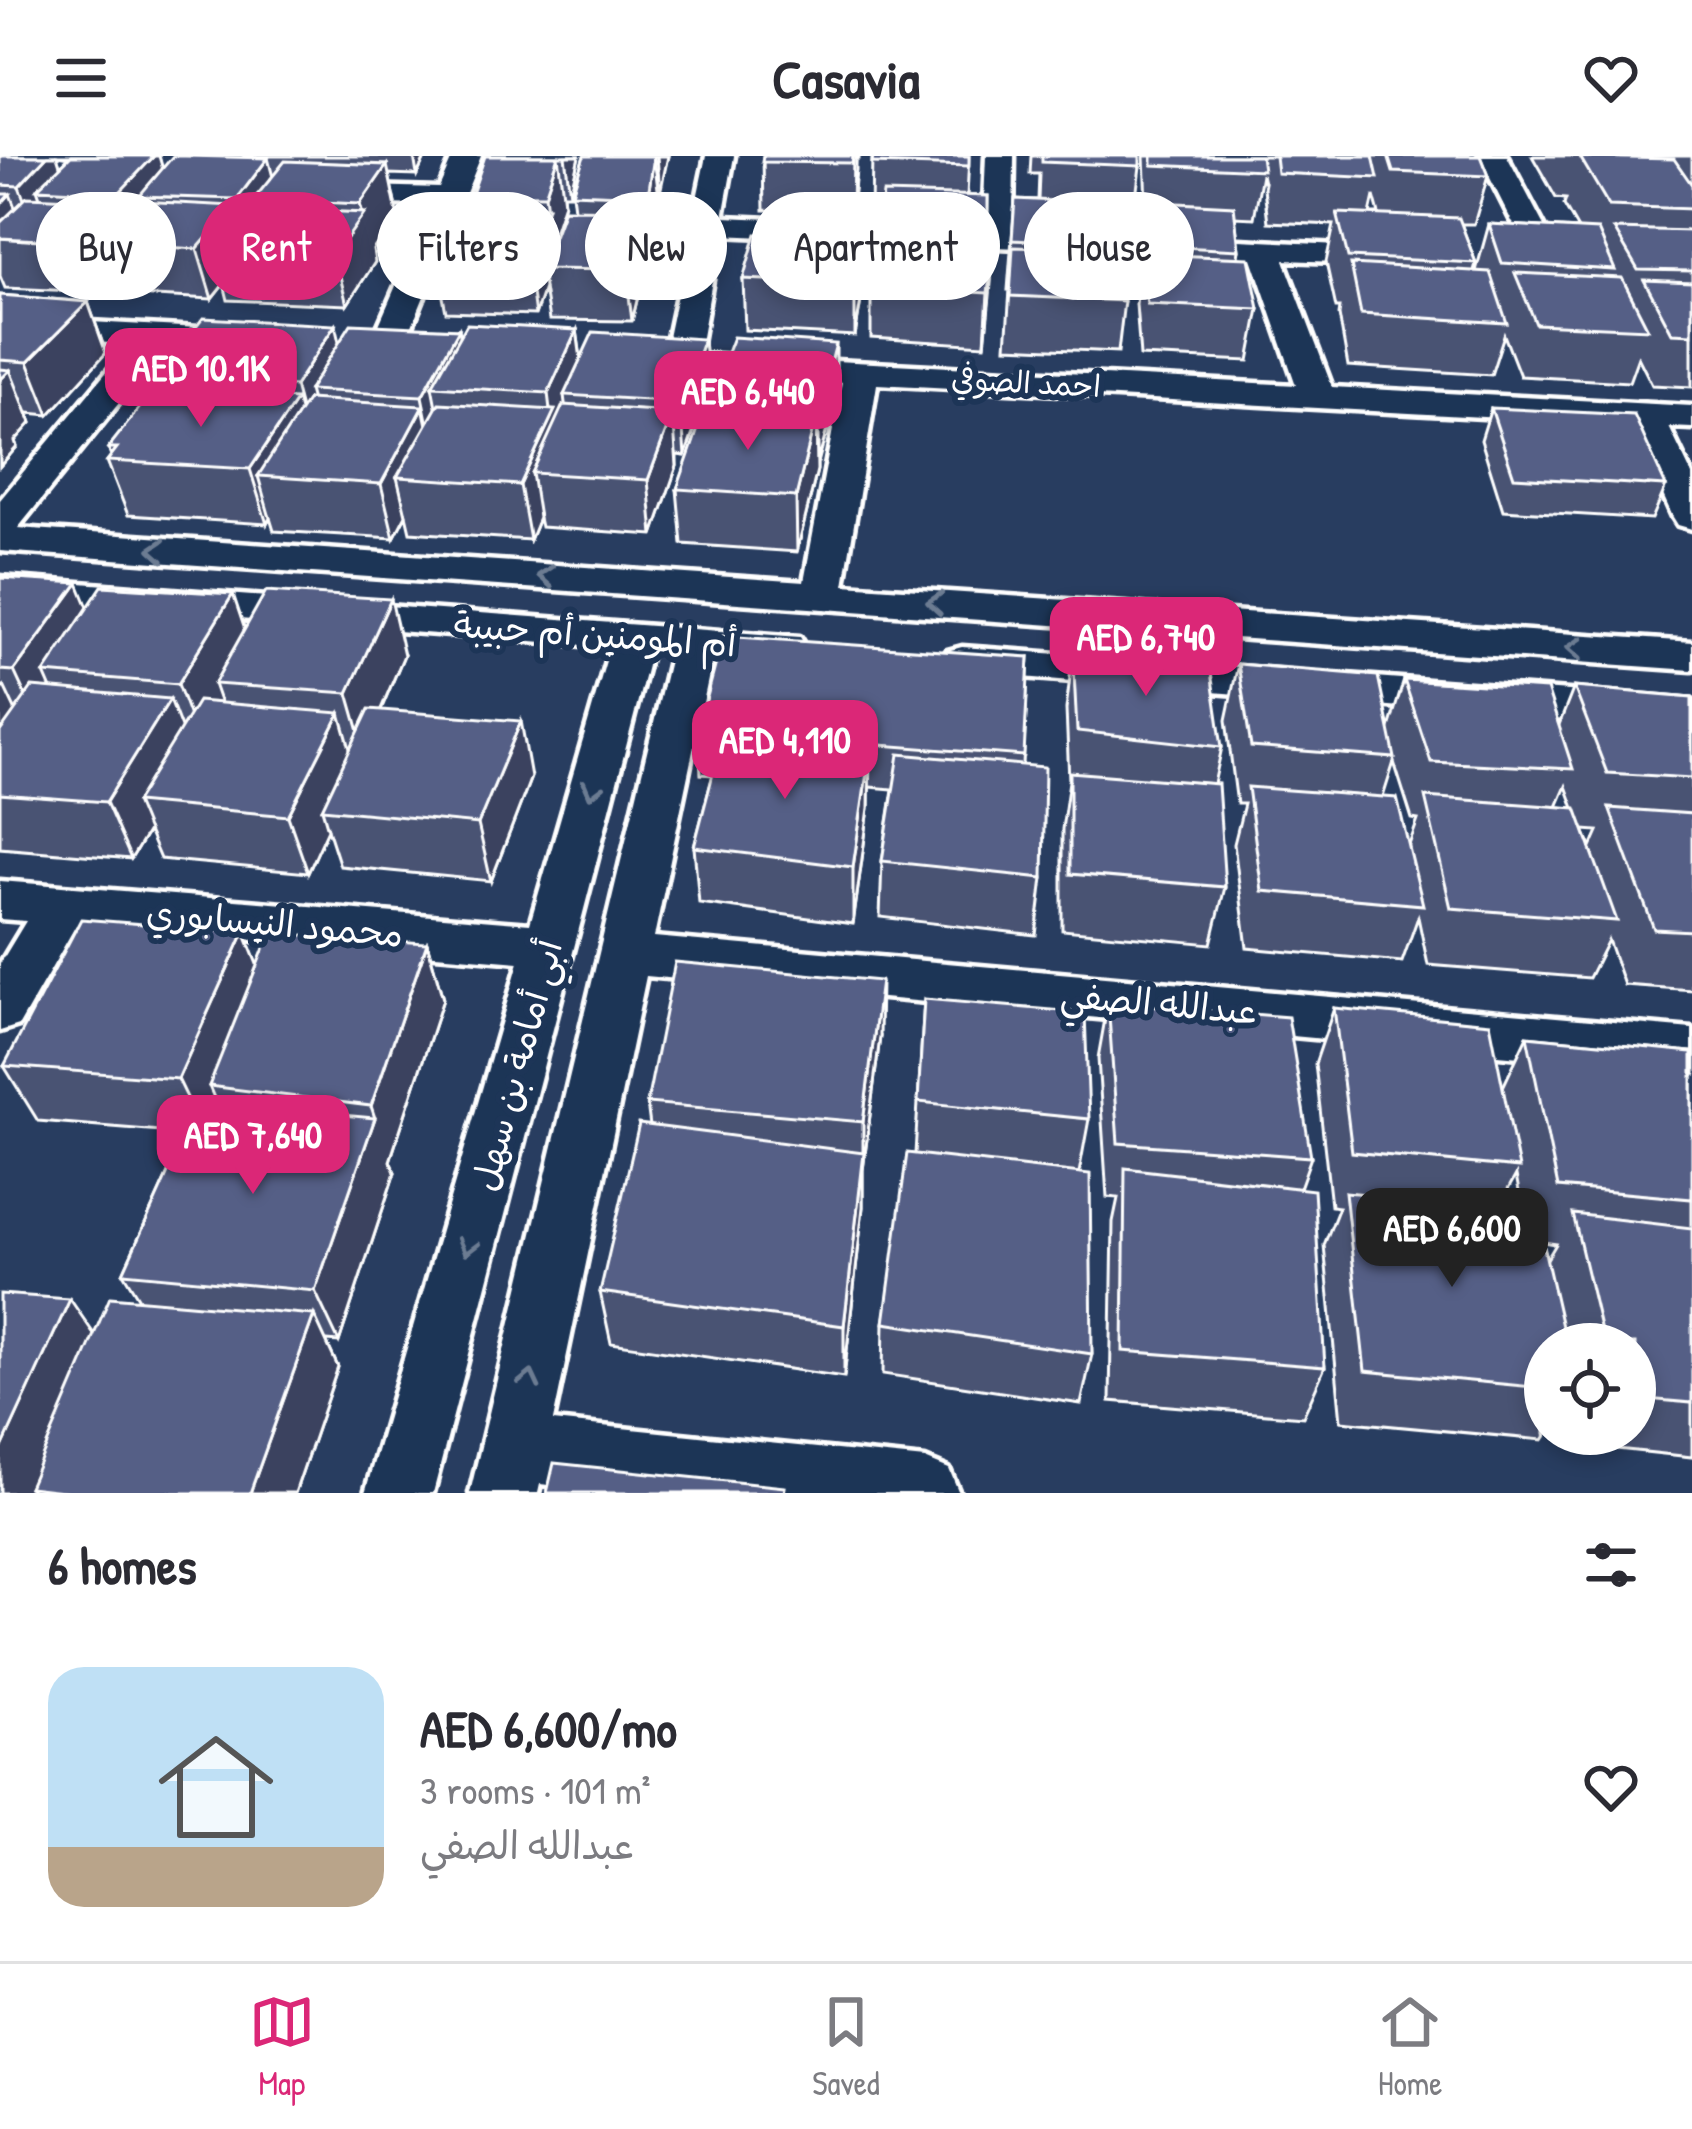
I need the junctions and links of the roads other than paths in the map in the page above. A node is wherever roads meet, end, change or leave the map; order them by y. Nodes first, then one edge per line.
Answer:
1 (467, 156) edge
2 (720, 156) edge
3 (1000, 156) edge
4 (1493, 156) edge
5 (452, 192) edge
6 (713, 192) edge
7 (999, 192) edge
8 (1000, 238) edge
9 (1265, 250) junction
10 (1427, 256) edge
11 (1513, 260) edge
12 (1547, 262) junction
13 (1588, 263) edge
14 (398, 300) edge
15 (692, 300) edge
16 (0, 327) edge
17 (156, 335) junction
18 (294, 343) edge
19 (431, 350) edge
20 (612, 360) edge
21 (680, 364) junction
22 (861, 373) junction
23 (1318, 398) junction
24 (1646, 415) junction
25 (1692, 417) edge
26 (1692, 517) edge
27 (0, 525) edge
28 (0, 539) edge
29 (0, 589) edge
30 (822, 596) junction
31 (634, 636) junction
32 (695, 640) junction
33 (837, 651) edge
34 (1692, 656) edge
35 (932, 658) edge
36 (1692, 715) edge
37 (0, 900) edge
38 (62, 905) junction
39 (549, 945) junction
40 (625, 954) junction
41 (0, 1010) edge
42 (1692, 1051) edge
43 (509, 1471) edge
44 (399, 1493) edge
45 (925, 1493) edge

1 - 5 street
2 - 6 street
3 - 7 street
4 - 12 street
8 - 9 street
9 - 10 street
9 - 23 street
11 - 12 street
12 - 13 street
14 - 19 street
15 - 21 street
16 - 17 street
17 - 18 street
17 - 27 street
20 - 21 street, احمد الصوفي
21 - 22 street, احمد الصوفي
22 - 23 street, احمد الصوفي
22 - 30 street
23 - 24 street, احمد الصوفي
24 - 25 street, احمد الصوفي
24 - 26 street
30 -> 28 street, أم المومنين أم حبيبة
29 - 31 street, أم المومنين أم حبيبة
34 -> 30 street, أم المومنين أم حبيبة
31 - 32 street, أم المومنين أم حبيبة
31 -> 39 street, أبي أمامة بن سهل
32 - 33 street, أم المومنين أم حبيبة
32 - 40 street
35 - 36 street
37 - 38 street, محمود النيسابوري
38 - 39 street, محمود النيسابوري
38 - 41 street
39 -> 44 street, أبي أمامة بن سهل
40 - 42 street, عبدالله الصفي
43 -> 40 street
43 - 45 street

